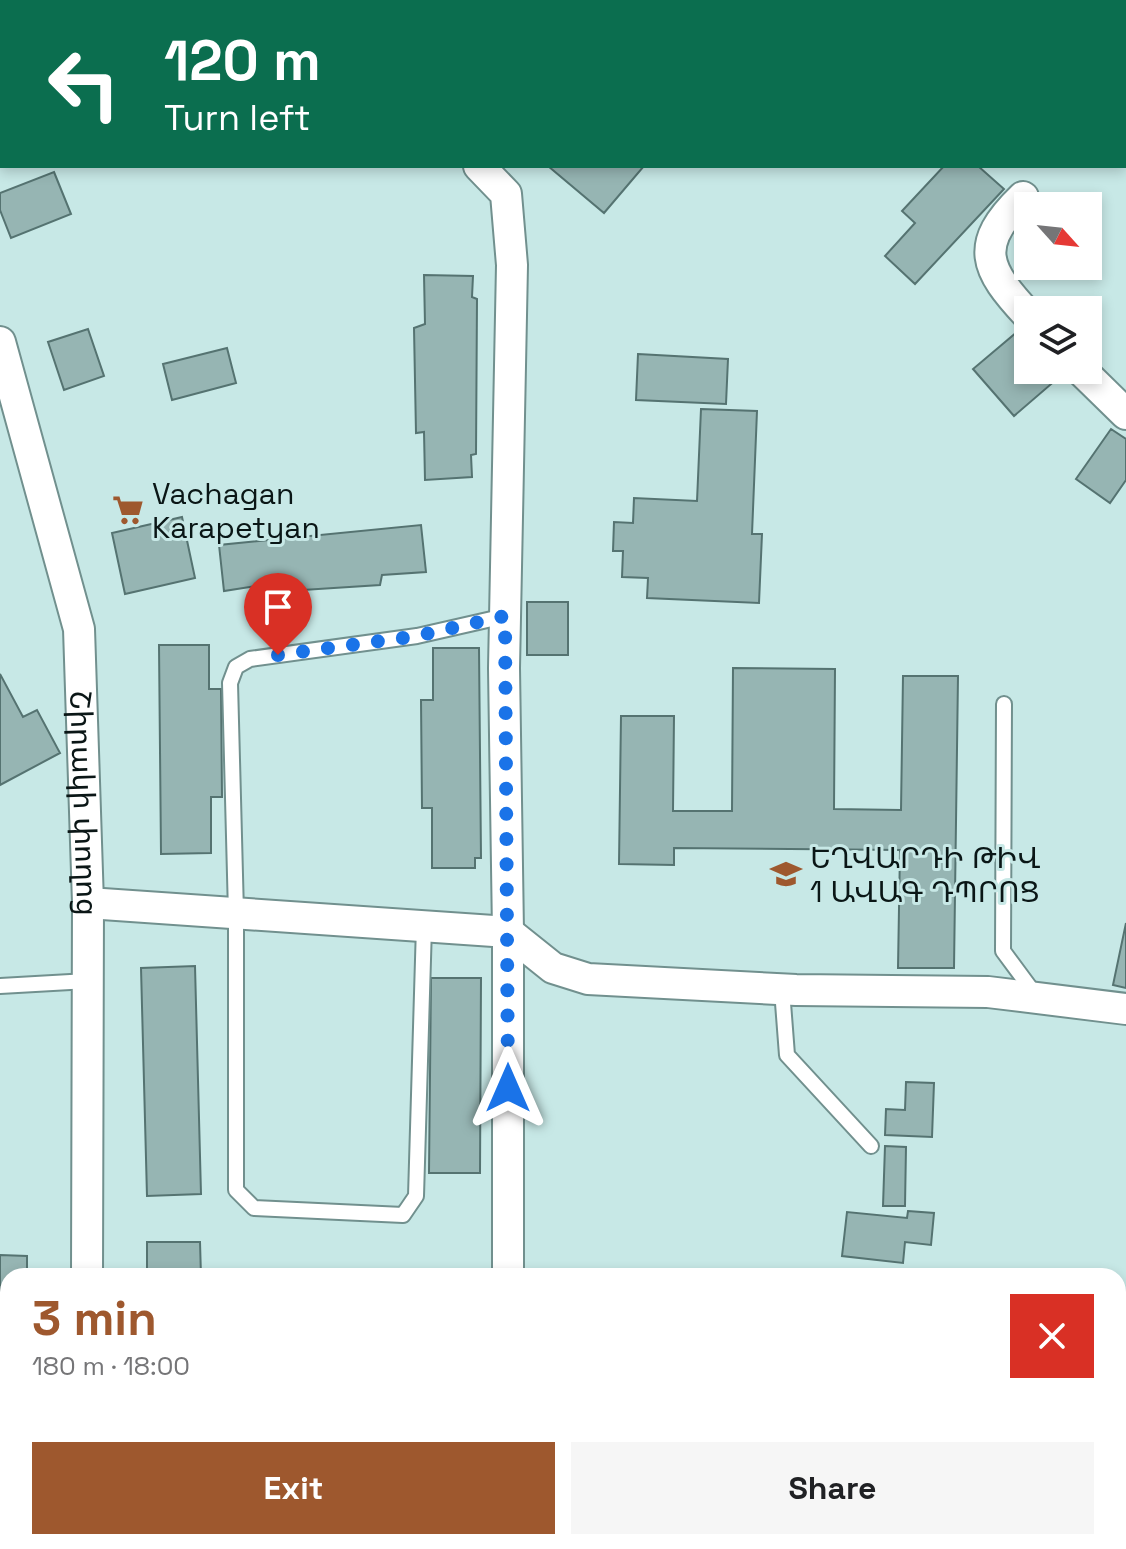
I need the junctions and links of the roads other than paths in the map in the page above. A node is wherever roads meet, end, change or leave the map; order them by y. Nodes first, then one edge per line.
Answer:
1 (481, 168) edge
2 (1014, 206) edge
3 (1014, 300) edge
4 (0, 342) edge
5 (1095, 384) edge
6 (1126, 414) edge
7 (505, 616) junction
8 (1004, 704) dead end
9 (88, 903) junction
10 (236, 913) junction
11 (424, 926) junction
12 (508, 932) junction
13 (88, 981) junction
14 (0, 986) edge
15 (782, 990) junction
16 (1038, 997) junction
17 (1126, 1009) edge
18 (871, 1146) dead end
19 (87, 1268) edge
20 (508, 1268) edge

1 - 7 street
2 - 3 street
4 - 9 street, Շիրակի փողոց
5 - 6 street
7 - 10 lane
7 - 12 street
8 - 16 lane
9 - 10 street
9 - 13 street, Շիրակի փողոց
10 - 11 street
10 - 11 lane
11 - 12 street
12 - 15 street
12 - 20 street
13 - 14 lane
13 - 19 street, Շիրակի փողոց
15 - 16 street
15 - 18 lane
16 - 17 street

